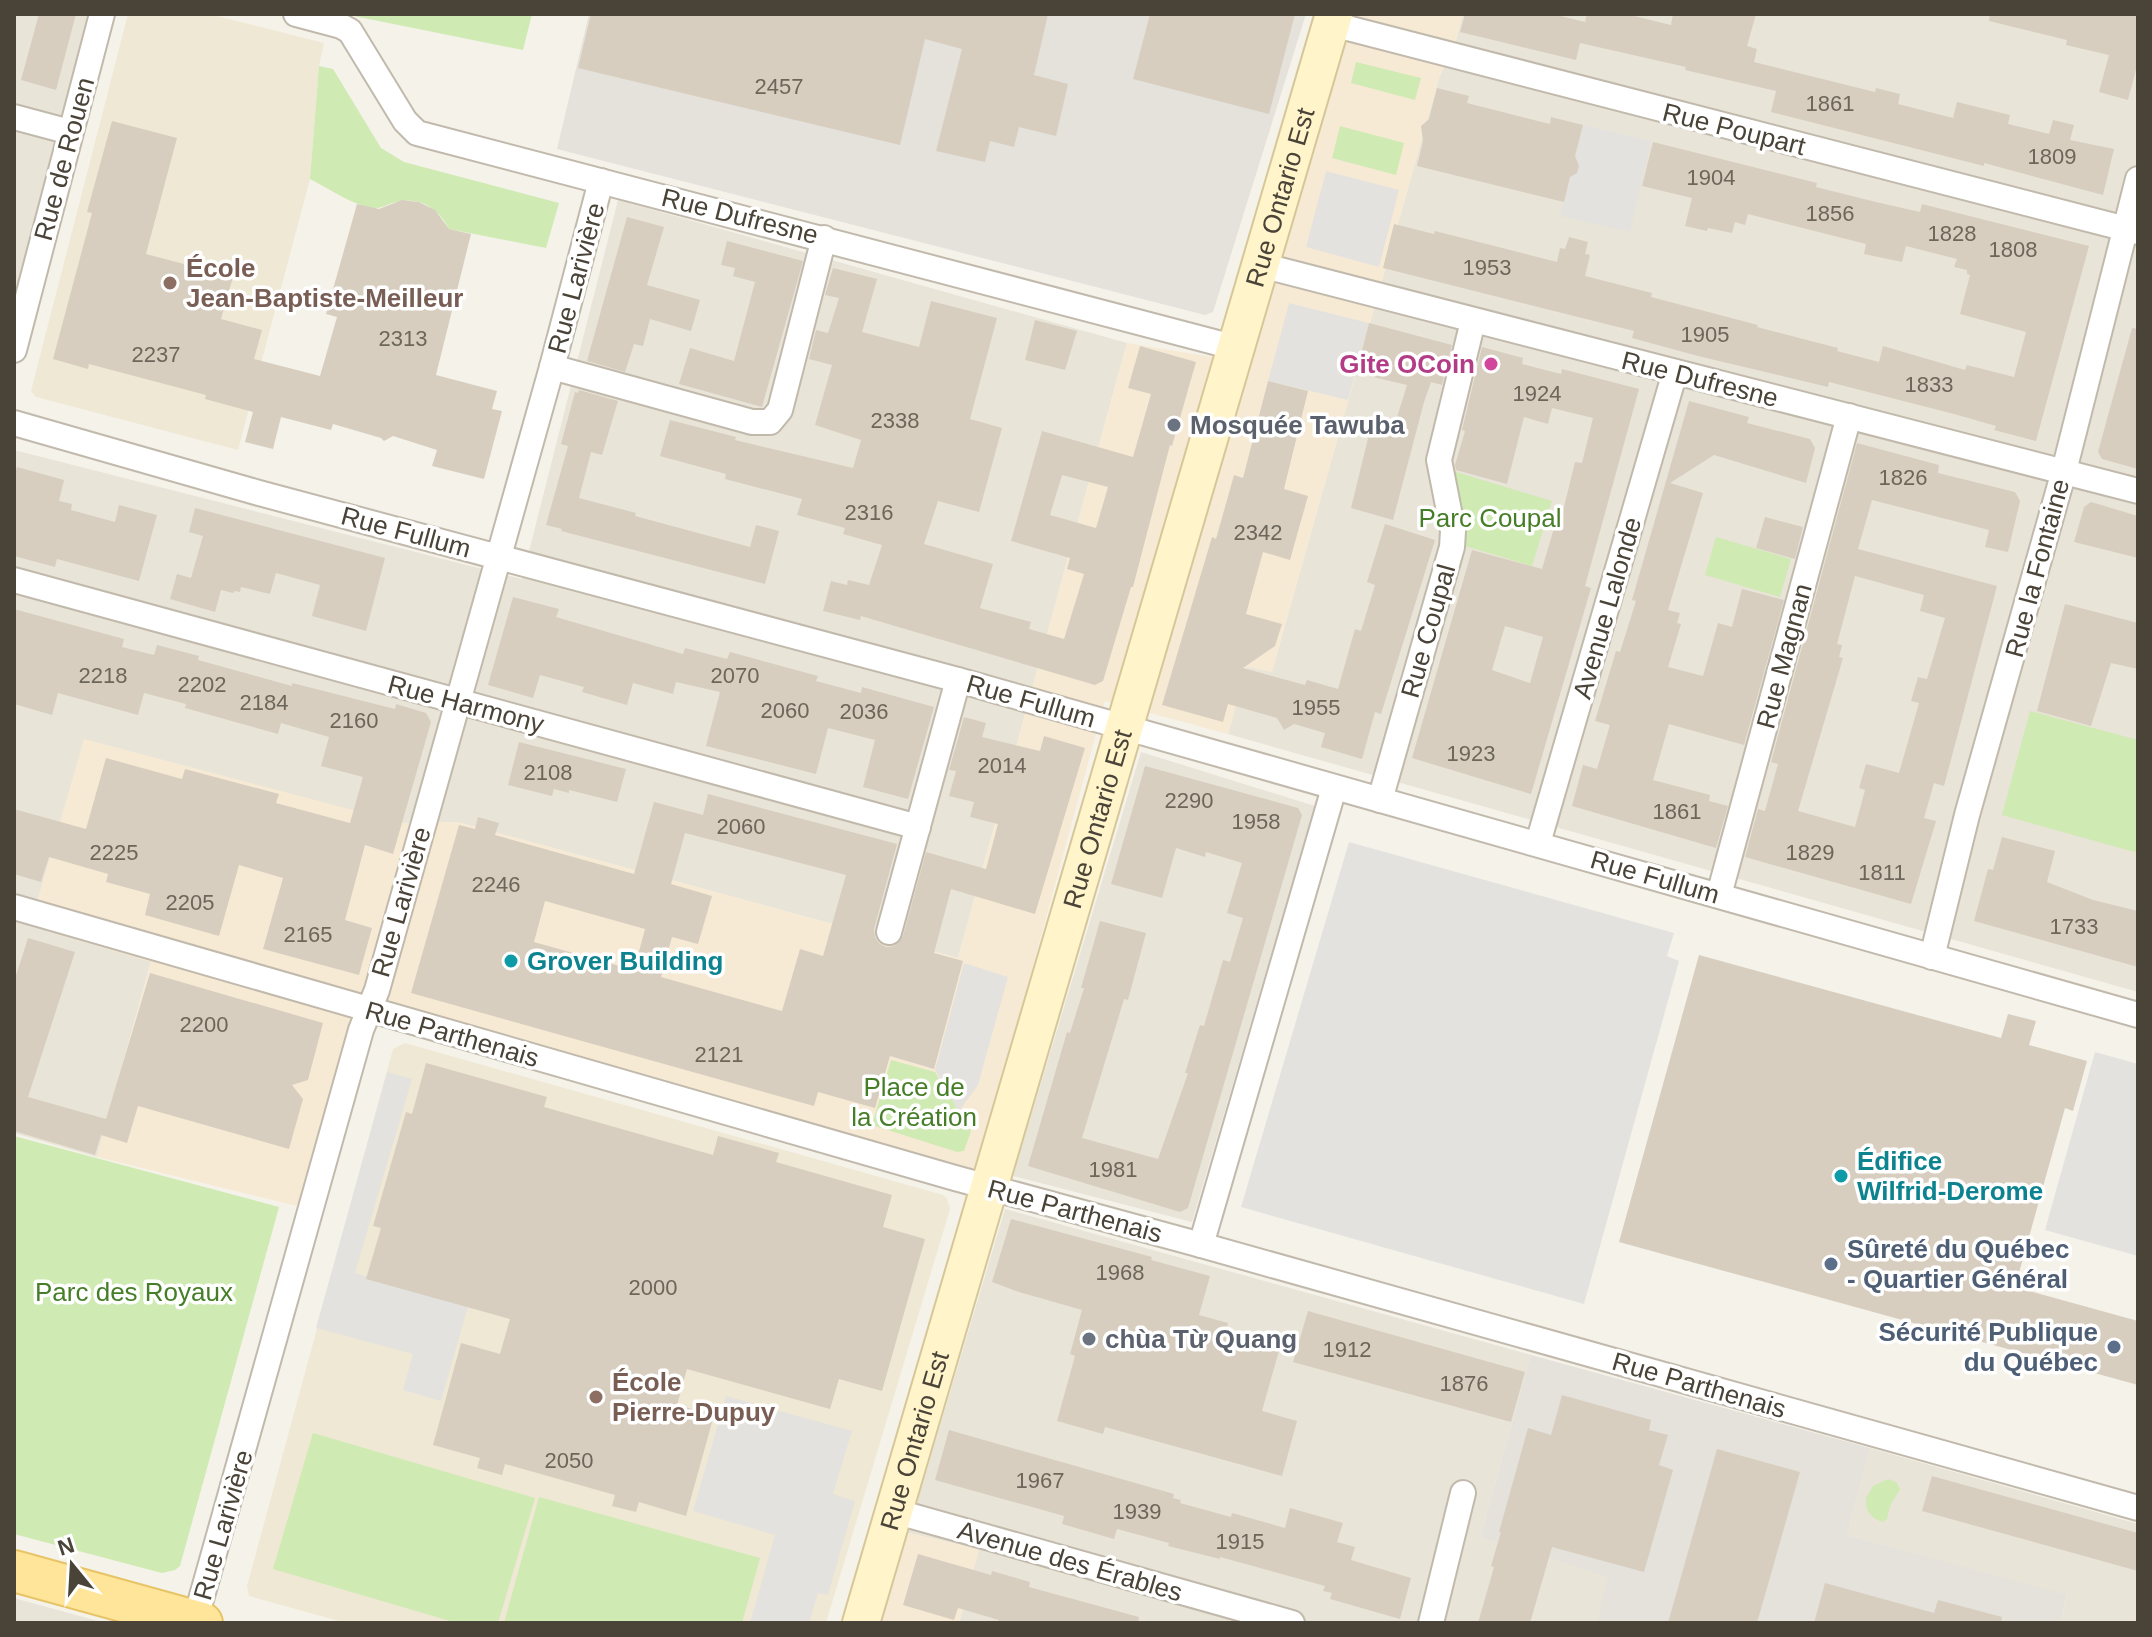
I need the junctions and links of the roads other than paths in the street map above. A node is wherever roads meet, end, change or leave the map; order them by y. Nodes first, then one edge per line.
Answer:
1 (102, 14) edge
2 (297, 14) edge
3 (1333, 19) edge
4 (14, 117) edge
5 (70, 132) junction
6 (2138, 179) edge
7 (601, 181) junction
8 (2132, 230) edge
9 (824, 238) junction
10 (1261, 265) junction
11 (1473, 321) junction
12 (1237, 348) junction
13 (14, 350) edge
14 (552, 367) junction
15 (1675, 372) junction
16 (1849, 416) junction
17 (14, 423) edge
18 (2064, 471) junction
19 (2138, 491) edge
20 (498, 556) junction
21 (14, 580) edge
22 (958, 680) junction
23 (457, 701) junction
24 (1124, 728) junction
25 (1334, 788) junction
26 (1380, 800) junction
27 (918, 827) junction
28 (1538, 843) junction
29 (1719, 895) junction
30 (14, 907) edge
31 (889, 932) dead end
32 (1932, 957) junction
33 (369, 1010) junction
34 (2138, 1015) edge
35 (989, 1188) junction
36 (1201, 1245) junction
37 (1463, 1493) dead end
38 (2138, 1508) edge
39 (894, 1511) junction
40 (14, 1571) edge
41 (198, 1622) edge
42 (861, 1623) edge
43 (1292, 1623) edge
44 (1431, 1623) edge

1 - 5 street, Rue de Rouen
2 - 7 street, Rue Dufresne
3 - 8 street, Rue Poupart
3 - 10 main road, Rue Ontario Est
4 - 5 street
5 - 13 street, Rue de Rouen
6 - 8 street, Rue la Fontaine
7 - 9 street, Rue Dufresne
7 - 14 street, Rue Larivière
8 - 18 street, Rue la Fontaine
9 - 12 street, Rue Dufresne
9 - 14 street
10 - 11 street, Rue Dufresne
10 - 12 main road, Rue Ontario Est
11 - 15 street, Rue Dufresne
11 - 26 street, Rue Coupal
12 - 24 main road, Rue Ontario Est
14 - 20 street, Rue Larivière
15 - 16 street, Rue Dufresne
15 - 28 street, Avenue Lalonde
16 - 18 street, Rue Dufresne
16 - 29 street, Rue Magnan
17 - 20 street, Rue Fullum
18 - 19 street, Rue Dufresne
18 - 32 street, Rue la Fontaine
20 - 22 street, Rue Fullum
20 - 23 street, Rue Larivière
21 - 23 street, Rue Harmony
22 - 24 street, Rue Fullum
22 - 27 street
23 - 27 street, Rue Harmony
23 - 33 street, Rue Larivière
24 - 25 street, Rue Fullum
24 - 35 main road, Rue Ontario Est
25 - 26 street, Rue Fullum
25 - 36 street
26 - 28 street, Rue Fullum
27 - 31 street
28 - 29 street, Rue Fullum
29 - 32 street, Rue Fullum
30 - 33 street, Rue Parthenais
32 - 34 street, Rue Fullum
33 - 35 street, Rue Parthenais
33 - 41 street, Rue Larivière
35 - 36 street, Rue Parthenais
35 - 39 main road, Rue Ontario Est
36 - 38 street, Rue Parthenais
37 - 44 street
39 - 42 main road, Rue Ontario Est
39 - 43 street, Avenue des Érables
40 - 41 main road

